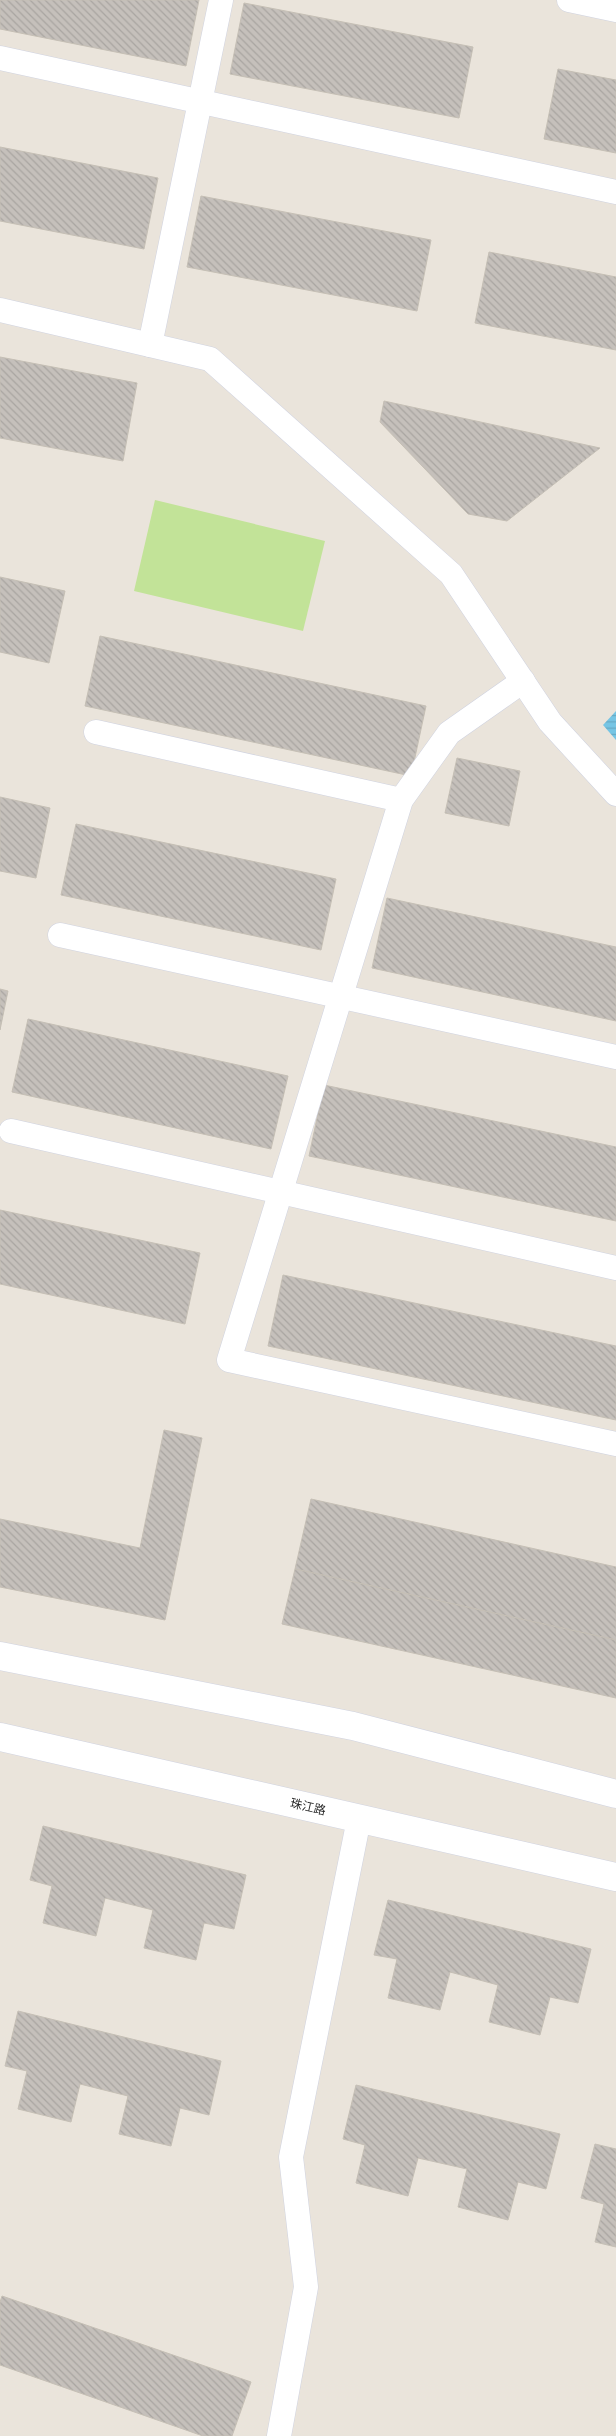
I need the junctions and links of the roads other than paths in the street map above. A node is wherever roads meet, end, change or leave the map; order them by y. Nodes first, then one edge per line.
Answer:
1 (221, 0) edge
2 (569, 0) edge
3 (616, 10) edge
4 (0, 58) edge
5 (200, 102) junction
6 (616, 192) edge
7 (0, 310) edge
8 (150, 344) junction
9 (523, 681) junction
10 (96, 732) dead end
11 (616, 794) edge
12 (400, 800) junction
13 (60, 935) dead end
14 (341, 996) junction
15 (616, 1056) edge
16 (11, 1131) dead end
17 (280, 1192) junction
18 (616, 1268) edge
19 (616, 1444) edge
20 (0, 1656) edge
21 (0, 1737) edge
22 (616, 1794) edge
23 (359, 1818) junction
24 (616, 1877) edge
25 (279, 2436) edge

1 - 5 lane
2 - 3 lane
4 - 5 lane
5 - 6 lane
5 - 8 lane
7 - 8 lane
8 - 9 lane
9 - 11 lane
9 - 12 lane
10 - 12 lane
12 - 14 lane
13 - 14 lane
14 - 15 lane
14 - 17 lane
16 - 17 lane
17 - 18 lane
17 - 19 lane
20 - 22 street
21 - 23 street, 珠江路
23 - 24 street, 珠江路
23 - 25 lane

